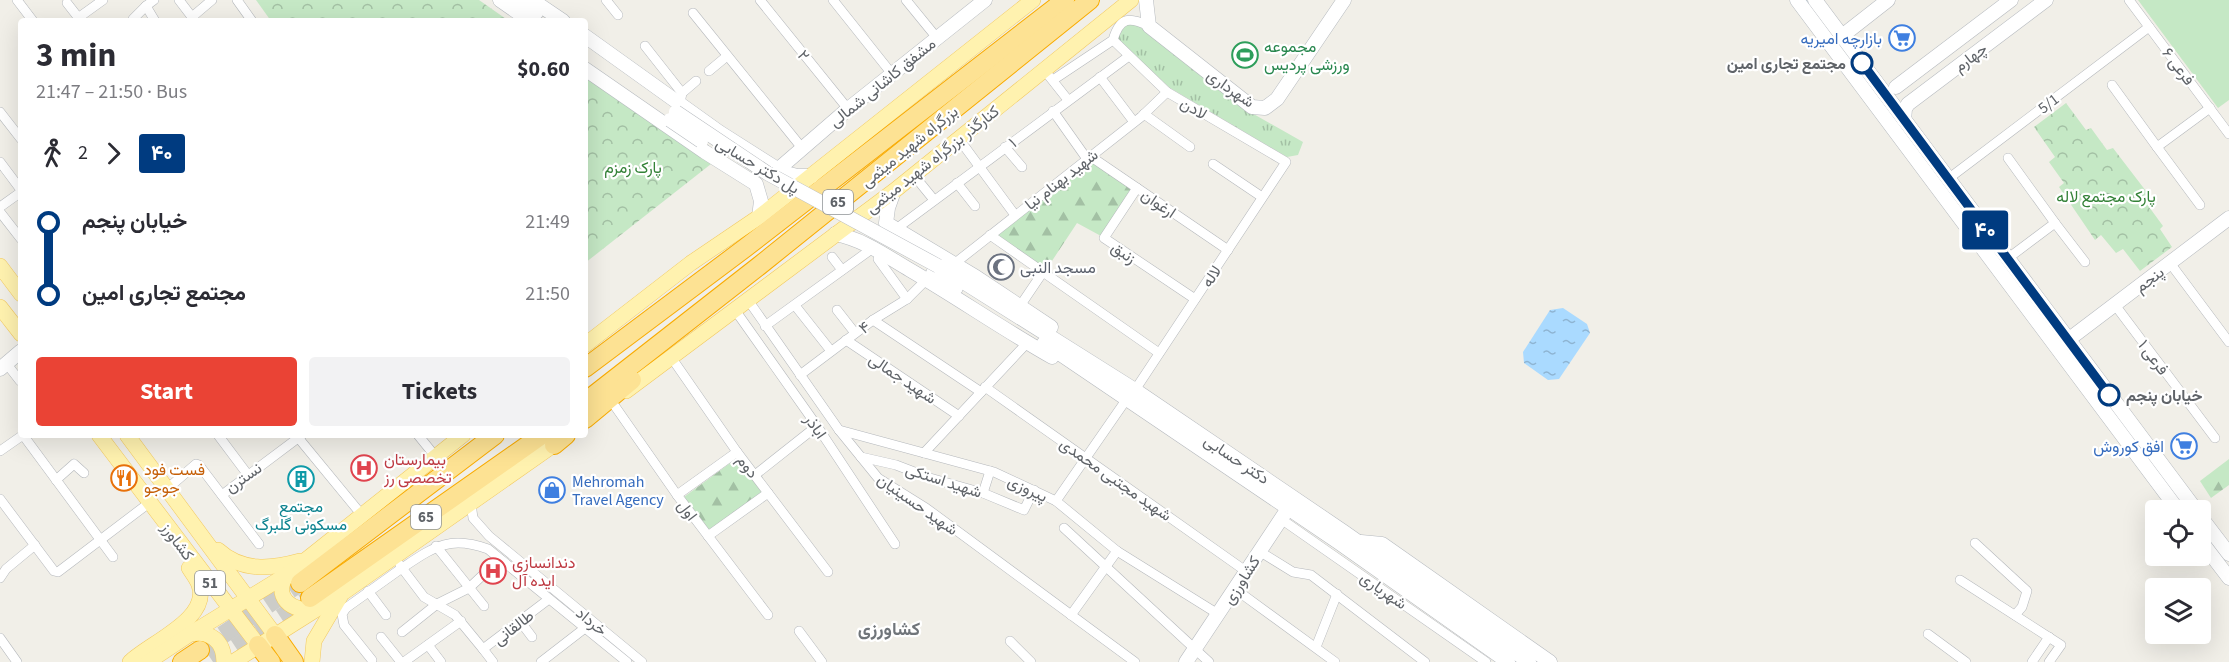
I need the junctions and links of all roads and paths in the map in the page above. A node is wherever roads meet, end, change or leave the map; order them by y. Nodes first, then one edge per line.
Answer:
1 (17, 0) edge
2 (103, 0) edge
3 (154, 0) edge
4 (179, 0) edge
5 (212, 0) edge
6 (237, 0) edge
7 (486, 0) edge
8 (500, 0) edge
9 (518, 0) edge
10 (532, 0) edge
11 (606, 0) edge
12 (760, 0) edge
13 (833, 0) edge
14 (906, 0) edge
15 (984, 0) edge
16 (1033, 0) edge
17 (1059, 0) edge
18 (1065, 0) edge
19 (1090, 0) edge
20 (1099, 0) edge
21 (1131, 0) edge
22 (1146, 0) edge
23 (1344, 0) edge
24 (1797, 0) edge
25 (1815, 0) edge
26 (1888, 0) edge
27 (2011, 0) edge
28 (2046, 0) edge
29 (2128, 0) edge
30 (67, 3) dead end
31 (146, 6) junction
32 (693, 13) dead end
33 (618, 15) dead end
34 (31, 18) edge
35 (79, 18) edge
36 (81, 18) edge
37 (134, 18) edge
38 (153, 18) edge
39 (192, 18) edge
40 (194, 18) edge
41 (250, 18) edge
42 (512, 18) edge
43 (526, 18) edge
44 (544, 18) edge
45 (559, 18) edge
46 (1149, 26) junction
47 (2149, 27) junction
48 (1842, 36) junction
49 (588, 38) edge
50 (937, 38) junction
51 (1027, 40) junction
52 (1113, 40) junction
53 (645, 46) dead end
54 (588, 50) edge
55 (728, 56) junction
56 (1129, 56) junction
57 (588, 61) edge
58 (588, 71) edge
59 (709, 71) dead end
60 (892, 74) junction
61 (1049, 75) junction
62 (1100, 77) junction
63 (696, 81) dead end
64 (2112, 85) dead end
65 (1879, 87) junction
66 (1896, 87) junction
67 (1167, 92) junction
68 (1068, 100) junction
69 (1908, 104) junction
70 (677, 107) junction
71 (2210, 108) junction
72 (848, 109) junction
73 (1053, 111) junction
74 (0, 112) edge
75 (1144, 114) junction
76 (1904, 120) junction
77 (1134, 122) junction
78 (2229, 134) edge
79 (18, 135) edge
80 (959, 139) junction
81 (1005, 147) junction
82 (1190, 147) dead end
83 (2157, 147) junction
84 (802, 148) junction
85 (1088, 157) junction
86 (2008, 158) dead end
87 (0, 162) edge
88 (1286, 162) joint
89 (1213, 164) dead end
90 (777, 166) junction
91 (979, 167) junction
92 (1022, 167) dead end
93 (812, 176) junction
94 (1948, 179) junction
95 (957, 183) junction
96 (756, 184) junction
97 (921, 184) dead end
98 (18, 187) edge
99 (1137, 188) junction
100 (894, 191) junction
101 (18, 194) edge
102 (1262, 197) junction
103 (934, 200) junction
104 (2200, 205) dead end
105 (975, 206) dead end
106 (0, 209) edge
107 (1015, 215) junction
108 (759, 217) junction
109 (2228, 222) edge
110 (2055, 223) junction
111 (891, 226) junction
112 (835, 234) junction
113 (18, 235) edge
114 (990, 235) junction
115 (745, 248) junction
116 (1228, 250) junction
117 (873, 251) junction
118 (832, 257) dead end
119 (2007, 259) junction
120 (2085, 262) dead end
121 (2170, 263) junction
122 (954, 264) junction
123 (0, 266) edge
124 (759, 266) junction
125 (842, 270) junction
126 (1043, 272) junction
127 (933, 273) junction
128 (18, 290) edge
129 (907, 299) junction
130 (1195, 299) junction
131 (748, 300) junction
132 (2115, 305) junction
133 (0, 306) edge
134 (1020, 306) junction
135 (797, 308) dead end
136 (735, 310) junction
137 (837, 310) dead end
138 (873, 320) junction
139 (765, 326) junction
140 (18, 330) edge
141 (855, 333) junction
142 (846, 340) junction
143 (2068, 340) junction
144 (2229, 342) edge
145 (588, 343) edge
146 (1027, 343) junction
147 (588, 350) edge
148 (831, 351) junction
149 (1159, 353) junction
150 (18, 354) edge
151 (671, 357) junction
152 (3, 366) edge
153 (588, 366) edge
154 (800, 375) junction
155 (18, 379) edge
156 (983, 390) junction
157 (1130, 395) junction
158 (588, 400) edge
159 (612, 402) junction
160 (2110, 408) junction
161 (959, 416) junction
162 (588, 417) edge
163 (588, 418) edge
164 (817, 426) junction
165 (839, 430) junction
166 (2129, 433) junction
167 (19, 438) edge
168 (25, 438) edge
169 (101, 438) edge
170 (129, 438) edge
171 (220, 438) edge
172 (296, 438) edge
173 (301, 438) edge
174 (420, 438) edge
175 (457, 438) edge
176 (491, 438) edge
177 (556, 438) edge
178 (556, 438) edge
179 (2215, 438) dead end
180 (0, 452) edge
181 (737, 452) junction
182 (924, 453) junction
183 (435, 456) junction
184 (861, 457) junction
185 (1085, 458) junction
186 (990, 471) junction
187 (84, 473) dead end
188 (248, 475) junction
189 (755, 475) junction
190 (56, 480) junction
191 (167, 489) junction
192 (1034, 490) junction
193 (983, 492) junction
194 (768, 493) junction
195 (222, 495) junction
196 (677, 495) junction
197 (0, 499) edge
198 (2172, 500) edge
199 (2187, 500) edge
200 (1056, 501) junction
201 (149, 503) junction
202 (471, 503) junction
203 (1288, 509) junction
204 (361, 514) junction
205 (163, 521) junction
206 (1064, 528) dead end
207 (2211, 530) edge
208 (201, 535) junction
209 (708, 536) junction
210 (100, 540) junction
211 (1358, 541) junction
212 (1975, 543) dead end
213 (259, 544) dead end
214 (896, 544) dead end
215 (35, 545) junction
216 (436, 546) junction
217 (1117, 551) junction
218 (1259, 551) junction
219 (2211, 554) edge
220 (2229, 554) edge
221 (113, 557) dead end
222 (500, 559) junction
223 (305, 560) junction
224 (398, 563) junction
225 (3, 565) edge
226 (1106, 568) junction
227 (828, 572) dead end
228 (1246, 572) junction
229 (0, 578) edge
230 (294, 578) junction
231 (2229, 578) edge
232 (1960, 580) dead end
233 (468, 588) junction
234 (1235, 589) junction
235 (368, 591) junction
236 (344, 592) junction
237 (1336, 594) junction
238 (549, 599) junction
239 (315, 603) junction
240 (437, 604) junction
241 (484, 606) dead end
242 (238, 608) junction
243 (1218, 614) junction
244 (386, 615) dead end
245 (768, 615) dead end
246 (1071, 615) junction
247 (2015, 615) junction
248 (461, 621) junction
249 (520, 621) junction
250 (585, 628) junction
251 (799, 631) dead end
252 (402, 632) dead end
253 (190, 634) junction
254 (1929, 634) dead end
255 (267, 635) junction
256 (381, 637) dead end
257 (532, 637) dead end
258 (2049, 637) junction
259 (0, 638) edge
260 (1010, 641) dead end
261 (428, 645) junction
262 (1317, 647) junction
263 (483, 649) junction
264 (200, 650) tunnel mouth
265 (1190, 656) edge
266 (372, 660) dead end
267 (1418, 660) edge
268 (294, 661) edge
269 (17, 662) edge
270 (130, 662) edge
271 (148, 662) edge
272 (182, 662) edge
273 (224, 662) edge
274 (233, 662) edge
275 (271, 662) edge
276 (312, 662) edge
277 (403, 662) edge
278 (441, 662) edge
279 (493, 662) edge
280 (541, 662) edge
281 (627, 662) edge
282 (642, 662) edge
283 (822, 662) edge
284 (1031, 662) edge
285 (1135, 662) edge
286 (1209, 662) edge
287 (1335, 662) edge
288 (1486, 662) edge
289 (1508, 662) edge
290 (1529, 662) edge
291 (1550, 662) edge
292 (1966, 662) edge
293 (2032, 662) edge
294 (2049, 662) edge

1 - 34 street
2 - 36 street
3 - 31 street
4 - 39 street
5 - 40 street
6 - 41 street
7 - 42 main road
8 - 43 main road
9 - 44 main road
10 - 45 main road
11 - 33 street
12 - 72 street, ۲
13 - 60 street
14 - 50 street
15 - 50 main road, مشفق کاشانی شمالی
16 - 93 main road
17 - 51 highway
18 - 51 highway, بزرگراه شهید میثمی / 65
19 - 51 highway, بزرگراه شهید میثمی / 65
20 - 51 highway
21 - 61 main road, کنارگذر بزرگراه شهید میثمی
22 - 46 main road
23 - 46 main road, شهرداری
24 - 160 main road
25 - 48 main road
26 - 48 main road
27 - 66 main road, چهارم
28 - 69 main road, چهارم
29 - 47 street, فرعی ۶
30 - 35 street
31 - 37 street
31 - 38 street
32 - 55 street
46 - 52 street
47 - 71 street, فرعی ۶
47 - 94 street, 5/1
48 - 65 main road
49 - 70 main road
50 - 60 main road, مشفق کاشانی شمالی
51 - 115 highway, بزرگراه شهید میثمی / 65
51 - 124 highway, بزرگراه شهید میثمی / 65
52 - 56 street, لادن
52 - 61 street
53 - 70 street
54 - 70 main road
55 - 59 street
55 - 84 street
56 - 62 street, ۱
56 - 67 street, لادن
57 - 70 main road
58 - 96 main road
60 - 72 main road, مشفق کاشانی شمالی
61 - 68 street
61 - 80 main road, کنارگذر بزرگراه شهید میثمی
62 - 68 street, ۱
62 - 77 street
63 - 70 street
64 - 83 street
65 - 66 main road
65 - 76 main road
66 - 69 main road
67 - 75 street, شهید بهنام نیا
67 - 88 street, لادن
68 - 73 street, ۱
69 - 76 main road
70 - 90 main road
70 - 127 main road, پل دکتر حسابی, bridge
71 - 78 street, فرعی ۶
71 - 83 street
72 - 84 main road, مشفق کاشانی شمالی
73 - 81 street, ۱
73 - 85 street
74 - 79 street
75 - 77 street, شهید بهنام نیا
75 - 82 street
76 - 94 main road
77 - 85 street, شهید بهنام نیا
80 - 91 street
80 - 100 main road, کنارگذر بزرگراه شهید میثمی
81 - 91 street, ۱
81 - 92 street
83 - 104 street
84 - 90 main road, مشفق کاشانی شمالی
85 - 99 street, ارغوان
85 - 107 street, شهید بهنام نیا
86 - 110 street
87 - 98 street
88 - 102 street, لاله
89 - 102 street
90 - 93 main road
90 - 96 main road, مشفق کاشانی شمالی
91 - 95 street, ۱
91 - 107 street
93 - 108 main road
94 - 119 main road
95 - 103 street, ۱
95 - 105 street
96 - 108 main road
97 - 103 street
99 - 116 street, ارغوان
99 - 130 street, زنبق
100 - 111 main road
100 - 112 main road, کنارگذر بزرگراه شهید میثمی
101 - 106 street
102 - 116 street, لاله
103 - 111 street, ۱
106 - 113 street
107 - 114 street, شهید بهنام نیا
108 - 145 main road
109 - 121 main road, پنجم
110 - 119 street
110 - 120 street
111 - 117 main road
111 - 122 main road
112 - 117 main road
112 - 131 main road, کنارگذر بزرگراه شهید میثمی
114 - 122 street, شهید بهنام نیا
114 - 126 street
115 - 147 highway
115 - 153 highway, بزرگراه شهید میثمی / 65
116 - 130 street, لاله
117 - 125 street
117 - 127 main road
117 - 129 street
118 - 125 street
119 - 143 main road
121 - 132 main road, پنجم
121 - 144 street
122 - 134 main road
123 - 128 main road
124 - 158 highway, بزرگراه شهید میثمی / 65
124 - 162 highway
125 - 139 street
126 - 134 street
126 - 149 street
127 - 129 street, ۴
127 - 146 main road
127 - 157 main road, دکتر حسابی
129 - 138 street, ۴
130 - 149 street, لاله
131 - 136 main road, کنارگذر بزرگراه شهید میثمی
131 - 139 street, شهید حسینیان
132 - 143 main road, پنجم
132 - 179 street, فرعی ۱
133 - 140 main road
134 - 157 main road
135 - 148 street
136 - 151 main road, کنارگذر بزرگراه شهید میثمی
136 - 164 street, اباذر
137 - 141 street
138 - 141 street, ۴
138 - 156 street, شهید مجتبی محمدی
139 - 154 street, شهید حسینیان
141 - 142 street, ۴
142 - 148 street, ۴
142 - 161 street, شهید جمالی
143 - 160 main road
146 - 156 street
146 - 157 main road
148 - 154 street, ۴
149 - 157 street, لاله
150 - 152 main road
151 - 159 main road, کنارگذر بزرگراه شهید میثمی
151 - 181 street, دوم
152 - 155 street
154 - 165 street, شهید حسینیان
156 - 161 street
156 - 185 street, شهید مجتبی محمدی
157 - 185 street, لاله
157 - 203 main road, دکتر حسابی
159 - 163 main road, کنارگذر بزرگراه شهید میثمی
159 - 196 street, اول
160 - 166 main road
161 - 182 street
164 - 189 street
164 - 214 street, اباذر
165 - 182 street, پیروزی
165 - 184 street, شهید حسینیان
166 - 198 main road
166 - 199 main road
167 - 180 street
168 - 190 street
169 - 201 main road, کشاورز / 51
170 - 191 main road, کشاورز / 51
171 - 188 street
172 - 188 street, نسترن
173 - 204 street
174 - 183 street
175 - 183 main road
176 - 230 highway, 65
177 - 202 main road
178 - 239 highway, 65
181 - 189 street, دوم
181 - 196 street
182 - 186 street, پیروزی
183 - 204 main road
184 - 193 street, شهید استکی
184 - 246 street, شهید حسینیان
185 - 200 street, لاله
185 - 228 street, شهید مجتبی محمدی
186 - 192 street, پیروزی
186 - 193 street
187 - 190 street
188 - 195 street, نسترن
189 - 194 street, دوم
190 - 210 street
191 - 195 street, نسترن
191 - 208 main road, کشاورز / 51
192 - 193 street, شهید استکی
192 - 200 street, پیروزی
194 - 209 street
194 - 227 street, دوم
195 - 213 street
196 - 209 street, اول
197 - 215 street
200 - 217 street, پیروزی
201 - 205 main road, کشاورز / 51
201 - 210 street
202 - 224 main road
202 - 282 street, خرداد
203 - 211 main road, دکتر حسابی
203 - 218 main road, کشاورزی
203 - 288 street, شهریاری
203 - 289 main road, دکتر حسابی
204 - 223 main road
205 - 242 main road, کشاورز / 51
205 - 270 main road
206 - 226 street
207 - 220 main road
208 - 223 main road
208 - 242 main road, 51
209 - 245 street, اول
210 - 215 street
210 - 221 street
211 - 290 main road, دکتر حسابی
211 - 291 main road
212 - 247 street
215 - 225 street
216 - 222 street, خرداد
216 - 224 street, خرداد
216 - 233 street
217 - 226 street
217 - 243 street, پیروزی
218 - 228 main road, کشاورزی
218 - 237 street
219 - 231 main road
222 - 233 street
222 - 238 street, خرداد
223 - 230 main road
224 - 235 street, خرداد
224 - 236 main road
224 - 240 street, طالقانی
225 - 229 street
226 - 246 street
226 - 265 street
228 - 234 main road, کشاورزی
230 - 239 main road
230 - 242 main road
232 - 247 street
233 - 240 street
233 - 241 street
234 - 243 main road, کشاورزی
234 - 262 street
235 - 244 street
235 - 266 street, خرداد
236 - 239 main road
236 - 276 main road
237 - 262 street
237 - 267 street
238 - 249 street, طالقانی
238 - 250 street, خرداد
239 - 255 main road
240 - 248 street, طالقانی
240 - 252 street
242 - 253 main road
242 - 255 main road, کشاورز / 51
242 - 255 main road, 51
243 - 265 main road, کشاورزی
246 - 285 street, شهید حسینیان
247 - 258 street
248 - 261 street
248 - 263 street, طالقانی
249 - 257 street
249 - 263 street, طالقانی
250 - 280 street
250 - 281 street, خرداد
251 - 283 street
253 - 271 main road
253 - 273 main road
254 - 292 street
255 - 268 highway, 51
255 - 274 main road
255 - 275 highway, 51
256 - 277 street
258 - 293 street
258 - 294 street
259 - 269 street
260 - 284 street
261 - 277 street
261 - 278 street
262 - 287 street
263 - 279 street
264 - 272 highway
265 - 286 street

